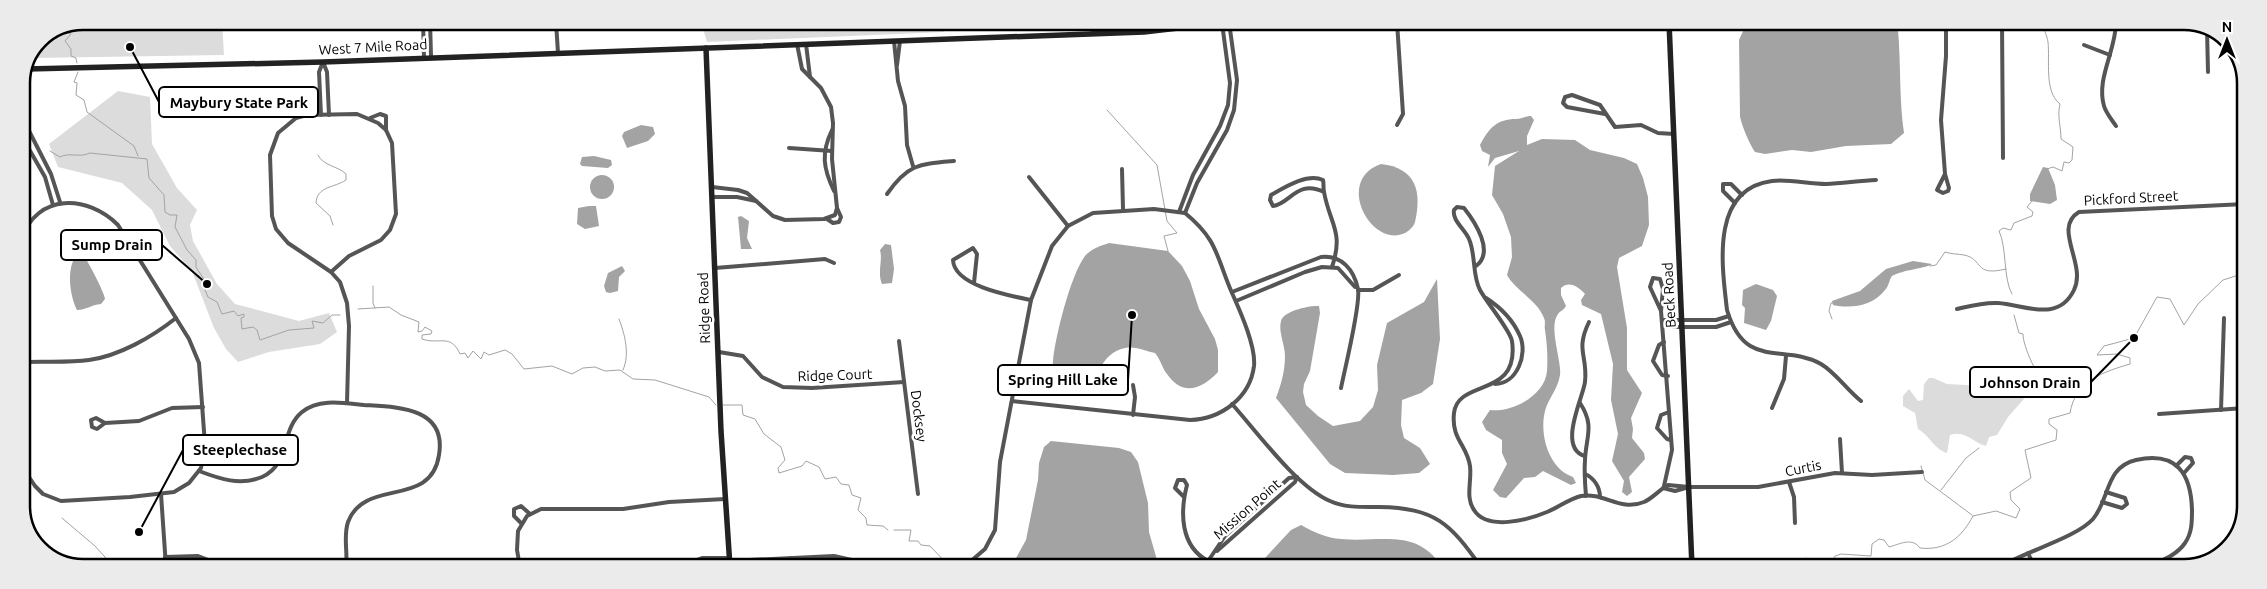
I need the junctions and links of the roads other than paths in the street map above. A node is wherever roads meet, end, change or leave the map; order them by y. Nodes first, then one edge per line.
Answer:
1 (423, 30) edge
2 (430, 30) edge
3 (557, 30) edge
4 (1093, 30) edge
5 (1167, 30) edge
6 (1227, 30) edge
7 (1228, 30) edge
8 (1398, 30) edge
9 (1669, 30) edge
10 (1946, 30) edge
11 (2002, 30) edge
12 (2115, 30) edge
13 (1093, 34) junction
14 (2207, 35) edge
15 (897, 41) junction
16 (797, 44) junction
17 (806, 44) junction
18 (2084, 45) dead end
19 (706, 48) junction
20 (558, 53) junction
21 (2110, 55) junction
22 (431, 56) junction
23 (424, 57) junction
24 (323, 62) junction
25 (32, 70) edge
26 (1229, 72) junction
27 (1236, 72) junction
28 (2208, 72) dead end
29 (810, 77) junction
30 (1605, 114) junction
31 (321, 115) junction
32 (329, 115) junction
33 (1225, 115) junction
34 (1232, 117) junction
35 (370, 118) junction
36 (1396, 125) dead end
37 (2116, 126) dead end
38 (833, 128) junction
39 (386, 130) junction
40 (1674, 134) junction
41 (30, 135) edge
42 (788, 148) dead end
43 (30, 150) edge
44 (824, 150) junction
45 (832, 151) junction
46 (2003, 158) dead end
47 (1202, 160) junction
48 (954, 161) dead end
49 (1208, 164) junction
50 (913, 166) junction
51 (1122, 168) dead end
52 (1945, 174) junction
53 (1029, 177) dead end
54 (1876, 180) dead end
55 (712, 187) junction
56 (1324, 192) junction
57 (835, 193) junction
58 (887, 194) dead end
59 (1742, 195) junction
60 (713, 196) junction
61 (756, 201) junction
62 (60, 202) junction
63 (1734, 203) junction
64 (2237, 204) edge
65 (53, 205) junction
66 (837, 208) junction
67 (1124, 209) junction
68 (1179, 212) junction
69 (1185, 213) junction
70 (827, 218) junction
71 (30, 226) edge
72 (1068, 226) junction
73 (1335, 258) junction
74 (834, 263) dead end
75 (1476, 266) junction
76 (1294, 267) junction
77 (1332, 267) junction
78 (715, 268) junction
79 (331, 272) junction
80 (1298, 275) junction
81 (1400, 275) dead end
82 (1272, 276) junction
83 (974, 283) junction
84 (1275, 285) junction
85 (1358, 290) junction
86 (1232, 292) junction
87 (1486, 298) junction
88 (1031, 300) junction
89 (1236, 301) junction
90 (1957, 309) dead end
91 (1661, 311) junction
92 (1729, 316) junction
93 (176, 318) junction
94 (2224, 318) dead end
95 (1662, 320) junction
96 (1589, 322) dead end
97 (1731, 322) junction
98 (1682, 324) junction
99 (1663, 328) junction
100 (899, 341) dead end
101 (1664, 342) junction
102 (1522, 349) junction
103 (1512, 350) junction
104 (718, 352) junction
105 (1786, 356) junction
106 (30, 362) edge
107 (1668, 376) junction
108 (904, 382) junction
109 (1495, 384) junction
110 (1133, 385) dead end
111 (1342, 388) dead end
112 (1012, 401) junction
113 (1861, 401) dead end
114 (347, 403) junction
115 (1580, 403) junction
116 (1232, 404) junction
117 (203, 407) junction
118 (1772, 408) dead end
119 (2237, 409) edge
120 (2221, 410) junction
121 (1669, 412) junction
122 (2158, 414) dead end
123 (1133, 415) junction
124 (105, 423) dead end
125 (1840, 439) dead end
126 (1671, 440) junction
127 (1585, 456) junction
128 (2176, 465) junction
129 (200, 471) junction
130 (1922, 472) dead end
131 (1842, 473) junction
132 (2184, 473) junction
133 (1585, 474) junction
134 (1297, 476) junction
135 (30, 477) edge
136 (1789, 482) junction
137 (1688, 487) junction
138 (1663, 488) junction
139 (2106, 492) junction
140 (162, 494) junction
141 (918, 494) dead end
142 (1184, 496) dead end
143 (1586, 496) junction
144 (1600, 497) junction
145 (725, 499) junction
146 (2102, 502) junction
147 (530, 514) junction
148 (521, 523) junction
149 (1796, 524) dead end
150 (2028, 553) junction
151 (166, 557) joint
152 (790, 558) joint
153 (206, 559) edge
154 (346, 559) edge
155 (519, 559) edge
156 (729, 559) edge
157 (775, 559) edge
158 (847, 559) edge
159 (973, 559) edge
160 (1203, 559) edge
161 (1210, 559) edge
162 (1475, 559) edge
163 (1692, 559) edge
164 (2016, 559) edge
165 (2031, 559) edge
166 (2163, 559) edge

1 - 23 street
2 - 22 street
3 - 20 street
4 - 13 street
5 - 13 street, West 7 Mile Road
6 - 26 street
7 - 27 street
8 - 36 street
9 - 40 street, Beck Road
10 - 52 street
11 - 46 street
12 - 21 street
13 - 15 street, West 7 Mile Road
14 - 28 street
15 - 17 street, West 7 Mile Road
15 - 50 street
16 - 17 street, West 7 Mile Road
16 - 19 street, West 7 Mile Road
16 - 29 street
17 - 29 street
18 - 21 street
19 - 20 street, West 7 Mile Road
19 - 55 street, Ridge Road
20 - 22 street, West 7 Mile Road
21 - 37 street
22 - 23 street, West 7 Mile Road
23 - 24 street, West 7 Mile Road
24 - 25 street, West 7 Mile Road
24 - 31 street
24 - 32 street
26 - 27 street
26 - 33 street
27 - 34 street
29 - 38 street
30 - 30 street
30 - 40 street
31 - 32 street
31 - 79 street
32 - 35 street
33 - 34 street
33 - 47 street
34 - 49 street
35 - 39 street
35 - 39 street
38 - 44 street
38 - 45 street
39 - 79 street
40 - 98 street, Beck Road
41 - 62 street
42 - 44 street
43 - 65 street
44 - 45 street
44 - 57 street
45 - 57 street
47 - 49 street
47 - 68 street
48 - 50 street
49 - 69 street
50 - 58 street
51 - 67 street
52 - 52 street
53 - 72 street
54 - 59 street
55 - 60 street, Ridge Road
55 - 61 street
56 - 56 street
56 - 73 street
57 - 66 street
59 - 63 street
59 - 63 street
60 - 61 street
60 - 78 street, Ridge Road
61 - 70 street
62 - 65 street
62 - 93 street
63 - 92 street
64 - 90 street, Pickford Street
65 - 71 street
66 - 70 street
66 - 70 street
67 - 68 street
67 - 72 street
68 - 69 street
69 - 86 street
72 - 88 street
73 - 76 street
73 - 77 street
73 - 85 street
74 - 78 street
75 - 75 street
75 - 87 street
76 - 80 street
76 - 82 street
77 - 80 street
77 - 85 street
78 - 104 street, Ridge Road
79 - 114 street
80 - 84 street
81 - 85 street
82 - 84 street
82 - 86 street
83 - 83 street
83 - 88 street
84 - 89 street
85 - 111 street
86 - 89 street
87 - 102 street
87 - 103 street
88 - 112 street
89 - 116 street
91 - 91 street
91 - 95 street
92 - 97 street
92 - 98 street
93 - 106 street
93 - 117 street
94 - 120 street
95 - 98 street
95 - 99 street
96 - 115 street
97 - 98 street
97 - 105 street
98 - 99 street
98 - 137 street, Beck Road
99 - 101 street
100 - 108 street, Docksey
101 - 107 street
101 - 107 street
102 - 103 street
102 - 109 street
103 - 109 street
104 - 108 street, Ridge Court
104 - 145 street, Ridge Road
105 - 113 street
105 - 118 street
107 - 121 street
108 - 141 street, Docksey
109 - 143 street
110 - 123 street
112 - 123 street
112 - 159 street
114 - 129 street
114 - 154 street
115 - 127 street
115 - 127 street
116 - 123 street
116 - 134 street
117 - 124 street
117 - 129 street
119 - 120 street
120 - 122 street
121 - 126 street
121 - 126 street
125 - 131 street
126 - 138 street
127 - 133 street
128 - 132 street
128 - 132 street
128 - 139 street
129 - 140 street
130 - 131 street, Curtis
131 - 136 street, Curtis
132 - 166 street
133 - 143 street
133 - 144 street
134 - 161 street, Mission Point
134 - 162 street
135 - 140 street
136 - 137 street, Curtis
136 - 149 street
137 - 138 street, Curtis
137 - 163 street, Beck Road
138 - 144 street
139 - 146 street
139 - 146 street
140 - 151 street
142 - 160 street
143 - 144 street
145 - 147 street
145 - 156 street, Ridge Road
146 - 150 street
147 - 148 street
147 - 148 street
148 - 155 street
150 - 164 street
150 - 165 street
151 - 153 street
152 - 157 street
152 - 158 street

